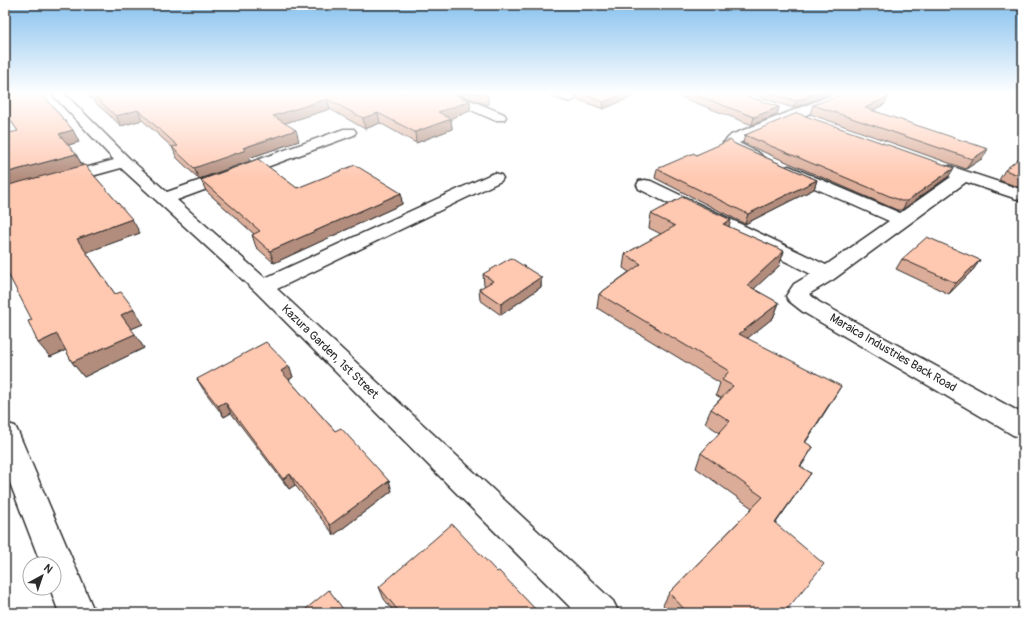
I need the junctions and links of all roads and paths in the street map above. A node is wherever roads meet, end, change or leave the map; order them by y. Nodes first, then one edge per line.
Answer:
1 (85, 122) edge
2 (790, 122) edge
3 (348, 132) dead end
4 (124, 162) junction
5 (934, 165) edge
6 (964, 176) junction
7 (495, 178) dead end
8 (645, 185) dead end
9 (5, 195) edge
10 (1023, 196) edge
11 (164, 199) junction
12 (902, 220) junction
13 (827, 274) junction
14 (263, 287) junction
15 (1023, 427) edge
16 (7, 447) edge
17 (77, 613) edge
18 (601, 613) edge

1 - 4 street, Kazura Garden, 1st Street
2 - 12 street
3 - 11 street
4 - 9 street
4 - 11 street, Kazura Garden, 1st Street
5 - 6 street
6 - 10 street
6 - 12 street
7 - 14 street
8 - 13 street
11 - 14 street, Kazura Garden, 1st Street
12 - 13 street
13 - 15 street, Maraica Industries Back Road
14 - 18 street, Kazura Garden, 1st Street
16 - 17 street

